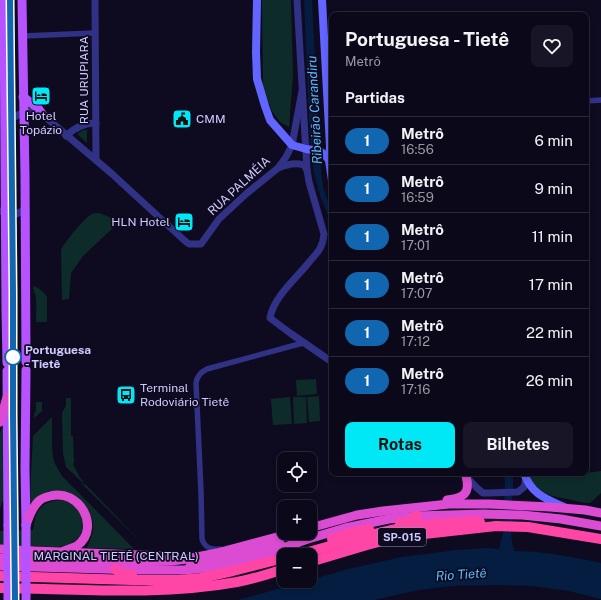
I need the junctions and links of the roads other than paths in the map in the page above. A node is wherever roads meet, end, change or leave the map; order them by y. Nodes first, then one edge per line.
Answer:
1 (4, 0) edge
2 (22, 0) edge
3 (95, 0) edge
4 (257, 0) edge
5 (297, 0) edge
6 (322, 0) edge
7 (95, 33) junction
8 (23, 36) junction
9 (2, 40) edge
10 (302, 91) junction
11 (23, 97) junction
12 (2, 98) edge
13 (329, 99) edge
14 (601, 100) edge
15 (589, 101) edge
16 (23, 113) junction
17 (43, 115) junction
18 (4, 123) junction
19 (96, 123) junction
20 (66, 136) junction
21 (292, 145) junction
22 (308, 150) junction
23 (329, 152) edge
24 (328, 159) junction
25 (96, 160) junction
26 (329, 164) edge
27 (278, 168) junction
28 (307, 170) junction
29 (25, 210) junction
30 (3, 212) edge
31 (303, 343) junction
32 (329, 360) edge
33 (5, 395) edge
34 (0, 422) edge
35 (466, 476) edge
36 (467, 476) edge
37 (525, 476) edge
38 (567, 508) junction
39 (383, 511) junction
40 (601, 513) edge
41 (416, 516) junction
42 (26, 525) junction
43 (493, 526) junction
44 (601, 526) edge
45 (317, 527) edge
46 (277, 537) edge
47 (601, 539) edge
48 (289, 540) edge
49 (234, 548) junction
50 (304, 548) edge
51 (0, 549) edge
52 (317, 550) edge
53 (59, 552) junction
54 (0, 558) edge
55 (187, 558) junction
56 (277, 560) edge
57 (317, 560) edge
58 (0, 566) edge
59 (115, 570) junction
60 (184, 570) junction
61 (277, 571) edge
62 (0, 576) edge
63 (202, 578) junction
64 (0, 588) edge
65 (8, 600) edge
66 (26, 600) edge

1 - 9 main road
2 - 8 main road
3 - 7 street, RUA URUPIARA
4 - 21 main road
5 - 10 street
6 - 13 main road
7 - 8 street
7 - 19 street, RUA URUPIARA
8 - 11 main road
9 - 12 main road
10 - 21 street, RUA PALMÉIA
10 - 22 street
11 - 16 main road
11 - 17 main road
12 - 18 main road
14 - 15 street
16 - 17 street
16 - 18 street
16 - 29 main road
17 - 20 street
18 - 30 main road
19 - 20 street
19 - 25 street, RUA URUPIARA
20 - 25 street
21 - 22 main road
21 - 27 street, RUA PALMÉIA
22 - 24 main road
22 - 28 street
23 - 24 main road
24 - 26 main road
25 - 27 street, RUA PALMÉIA
27 - 28 street
28 - 31 street
29 - 30 street
29 - 42 main road
30 - 33 main road
31 - 32 street
31 - 49 street
33 - 34 highway
33 - 65 main road, bridge
35 - 39 highway
36 - 37 street
37 - 38 main road
38 - 39 highway
38 - 40 highway
39 - 45 highway
41 - 44 highway, MARGINAL TIETÊ (CENTRAL)
41 - 50 highway
41 - 60 highway, MARGINAL TIETÊ (CENTRAL)
42 - 53 highway
42 - 66 main road, bridge
43 - 47 highway, SP-015
43 - 52 highway
43 - 57 highway, SP-015
46 - 49 highway
48 - 60 highway
49 - 55 highway
51 - 53 highway
53 - 55 highway
54 - 55 highway
56 - 63 highway
58 - 59 highway, MARGINAL TIETÊ (CENTRAL)
59 - 60 highway, MARGINAL TIETÊ (CENTRAL)
59 - 63 highway
61 - 64 highway
62 - 63 highway

